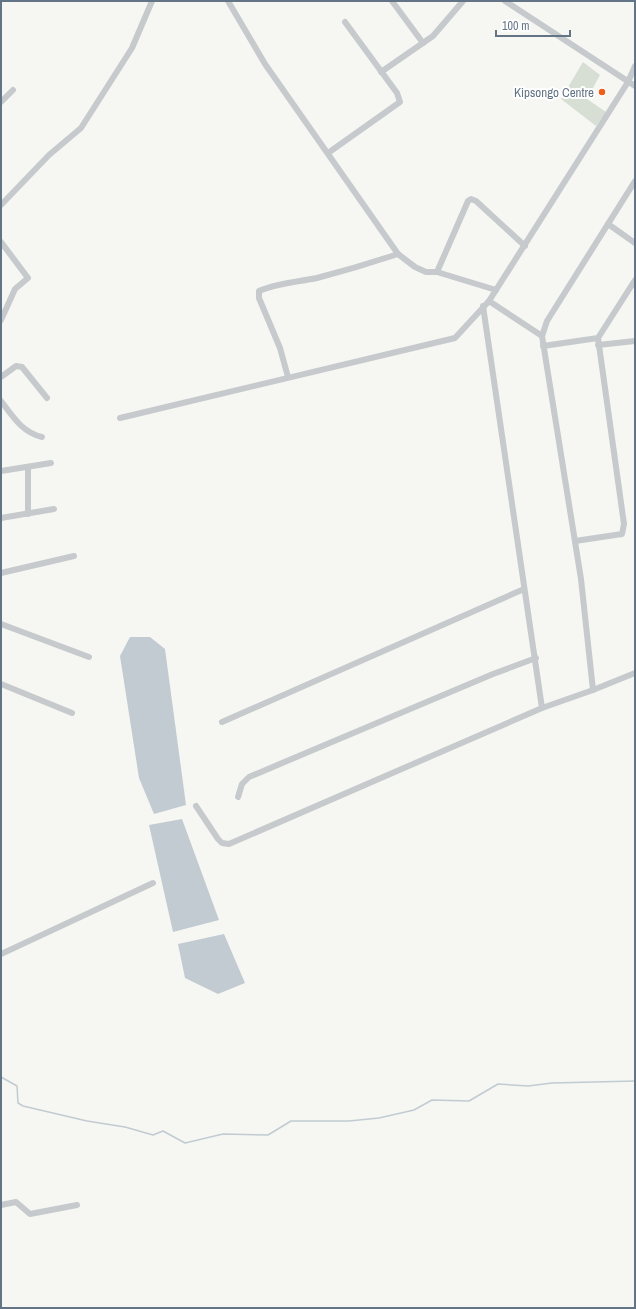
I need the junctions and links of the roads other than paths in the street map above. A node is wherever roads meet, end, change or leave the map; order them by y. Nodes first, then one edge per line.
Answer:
1 (152, 1) edge
2 (228, 1) edge
3 (392, 1) edge
4 (463, 1) edge
5 (505, 1) edge
6 (345, 22) dead end
7 (423, 43) junction
8 (635, 66) edge
9 (382, 72) junction
10 (628, 82) junction
11 (635, 86) edge
12 (13, 90) dead end
13 (1, 102) edge
14 (328, 153) junction
15 (635, 181) edge
16 (1, 205) edge
17 (608, 224) junction
18 (1, 242) edge
19 (635, 243) edge
20 (525, 246) junction
21 (398, 254) junction
22 (437, 272) junction
23 (635, 280) edge
24 (496, 290) junction
25 (489, 301) junction
26 (483, 306) junction
27 (1, 320) edge
28 (542, 336) junction
29 (598, 341) junction
30 (635, 341) edge
31 (543, 346) junction
32 (1, 377) edge
33 (288, 377) junction
34 (47, 398) dead end
35 (1, 401) edge
36 (120, 418) dead end
37 (42, 437) dead end
38 (51, 463) dead end
39 (28, 466) junction
40 (1, 471) edge
41 (54, 509) dead end
42 (28, 514) junction
43 (1, 518) edge
44 (575, 541) junction
45 (74, 556) dead end
46 (1, 573) edge
47 (524, 589) junction
48 (1, 624) edge
49 (89, 657) dead end
50 (536, 658) junction
51 (635, 673) edge
52 (1, 684) edge
53 (593, 690) junction
54 (542, 708) junction
55 (72, 713) dead end
56 (222, 722) dead end
57 (238, 797) dead end
58 (196, 806) dead end
59 (153, 883) dead end
60 (1, 954) edge
61 (77, 1204) dead end
62 (1, 1205) edge

1 - 16 street
2 - 14 street
3 - 7 street
4 - 7 street
5 - 10 street
6 - 9 street
7 - 9 street
8 - 10 street
9 - 14 street
10 - 11 street
10 - 20 street
12 - 13 street
14 - 21 street
15 - 17 street
17 - 19 street
17 - 28 street
18 - 27 street
20 - 22 street
20 - 24 street
21 - 22 street
21 - 33 street
22 - 24 street
23 - 29 street
24 - 25 street
25 - 26 street
25 - 28 street
26 - 33 street
26 - 47 street
28 - 31 street
29 - 30 street
29 - 31 street
29 - 44 street
31 - 44 street
32 - 34 street
33 - 36 street
35 - 37 street
38 - 39 street
39 - 40 street
39 - 42 street
41 - 42 street
42 - 43 street
44 - 53 street
45 - 46 street
47 - 50 street
47 - 56 street
48 - 49 street
50 - 54 street
50 - 57 street
51 - 53 street
52 - 55 street
53 - 54 street
54 - 58 street
59 - 60 street
61 - 62 street

